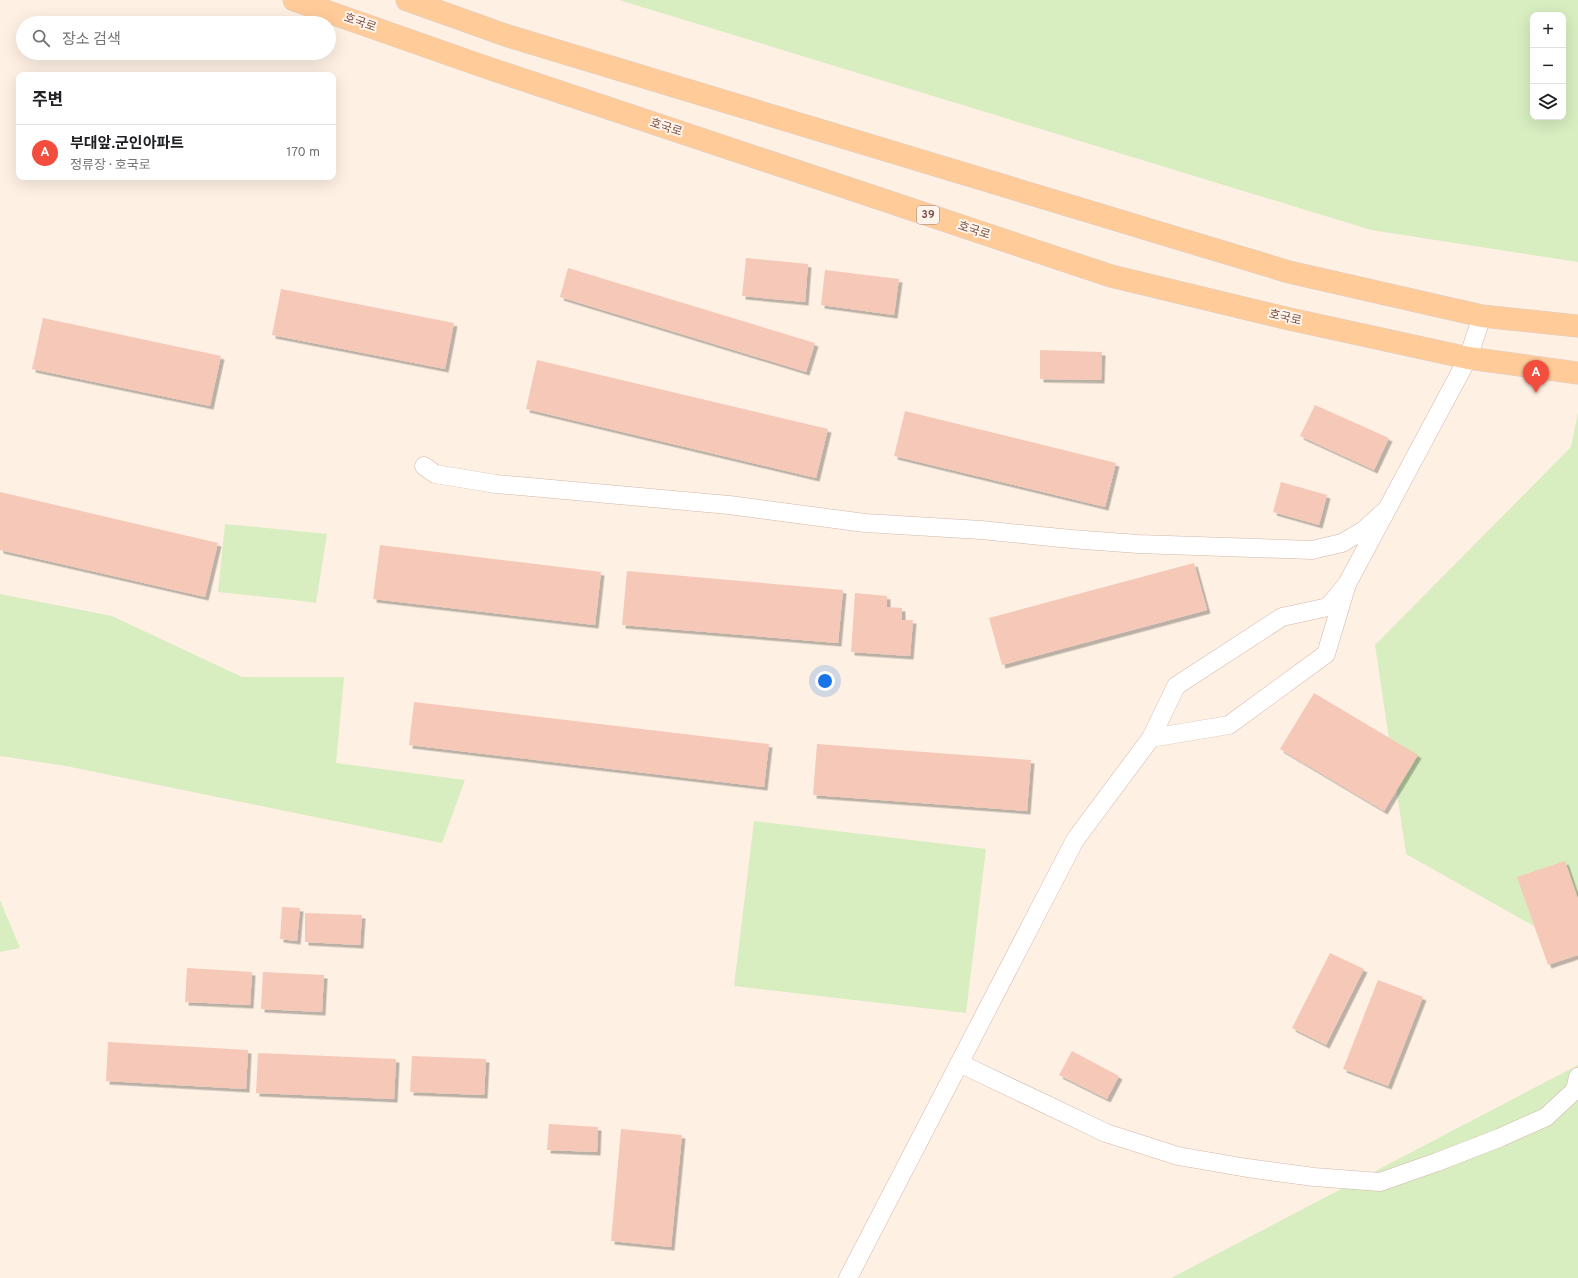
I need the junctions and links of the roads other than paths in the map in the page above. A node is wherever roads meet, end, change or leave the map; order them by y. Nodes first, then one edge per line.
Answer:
1 (294, 0) edge
2 (407, 0) edge
3 (1482, 316) junction
4 (1578, 326) edge
5 (1468, 358) junction
6 (1578, 373) edge
7 (424, 466) dead end
8 (1386, 510) junction
9 (1347, 584) junction
10 (1151, 738) junction
11 (959, 1063) junction
12 (1578, 1078) edge
13 (1570, 1101) edge
14 (848, 1278) edge

1 - 5 main road, 호국로 / 39
2 - 3 main road
3 - 4 main road
3 - 5 lane
5 - 6 main road, 호국로 / 39
5 - 8 lane
7 - 8 lane
8 - 9 lane
9 - 10 lane
9 - 10 lane
10 - 11 lane
11 - 13 lane
11 - 14 lane
12 - 13 lane

